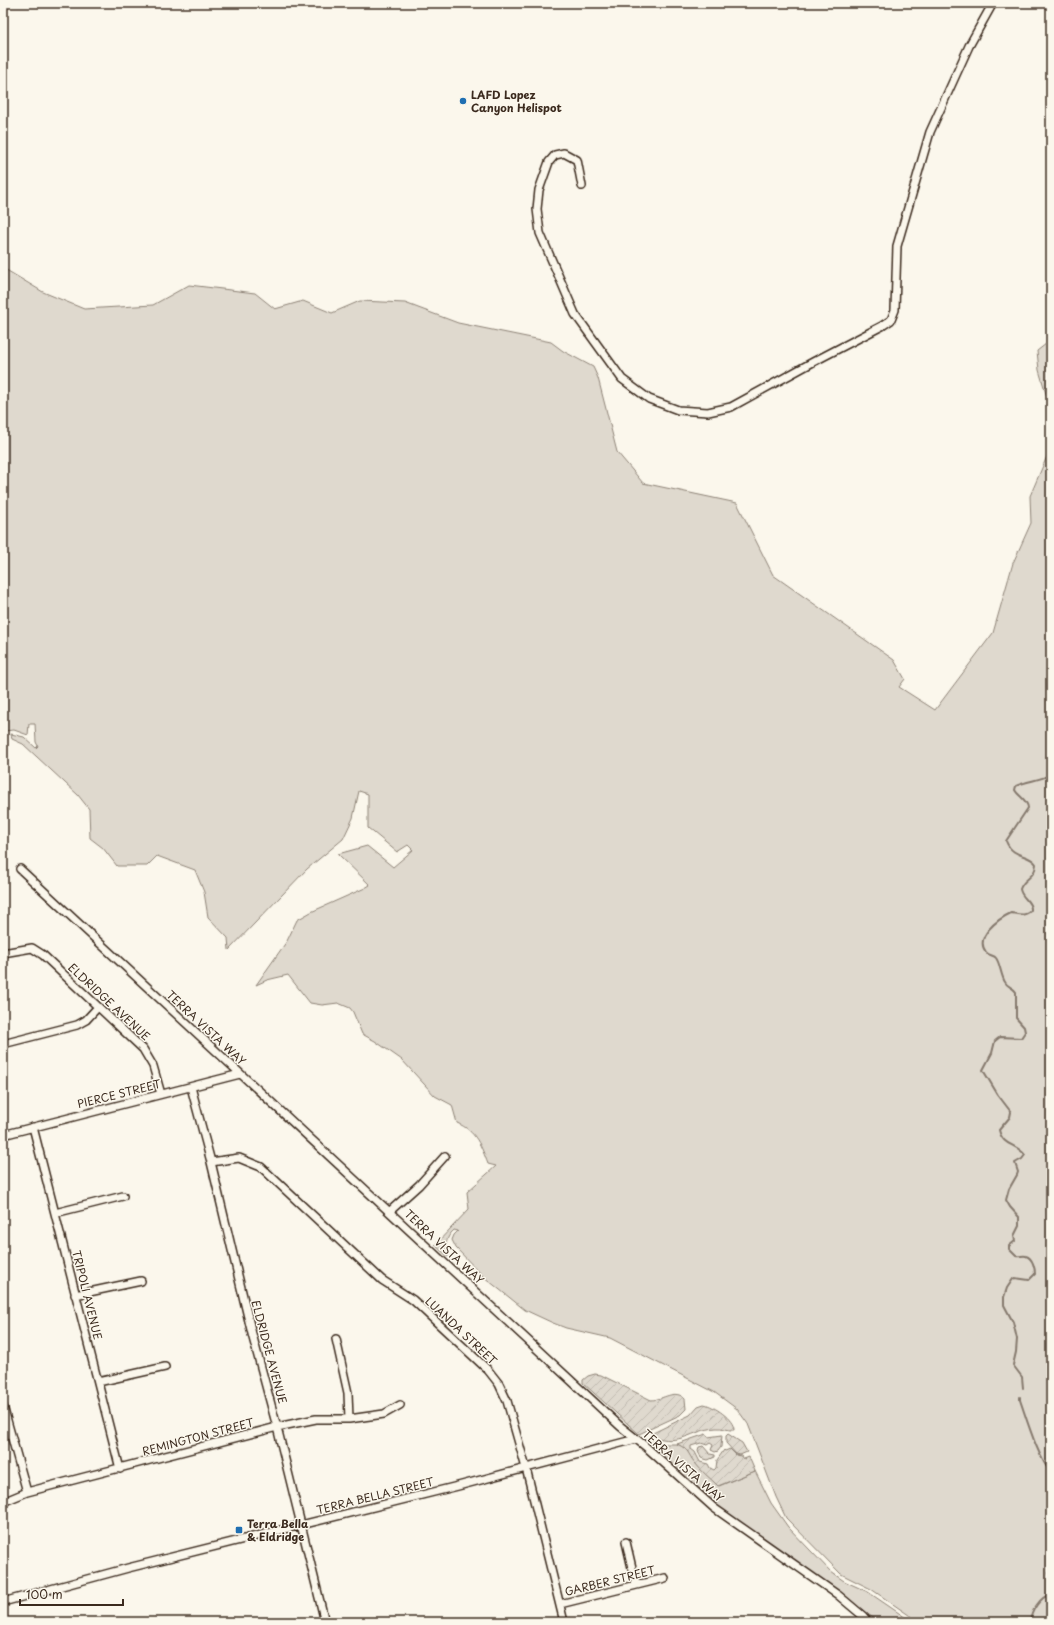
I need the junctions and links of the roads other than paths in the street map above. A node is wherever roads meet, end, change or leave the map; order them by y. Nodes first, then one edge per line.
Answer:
1 (993, 3) edge
2 (582, 186) dead end
3 (20, 869) dead end
4 (3, 954) edge
5 (98, 1007) junction
6 (3, 1044) edge
7 (240, 1074) junction
8 (191, 1087) junction
9 (161, 1094) junction
10 (33, 1127) junction
11 (3, 1134) edge
12 (445, 1156) dead end
13 (211, 1162) junction
14 (123, 1196) dead end
15 (390, 1211) junction
16 (55, 1213) junction
17 (141, 1281) dead end
18 (75, 1295) junction
19 (336, 1339) dead end
20 (165, 1366) dead end
21 (98, 1382) junction
22 (400, 1405) dead end
23 (3, 1406) edge
24 (349, 1419) junction
25 (277, 1427) junction
26 (636, 1439) junction
27 (526, 1468) junction
28 (120, 1469) junction
29 (27, 1492) junction
30 (3, 1502) edge
31 (301, 1525) junction
32 (626, 1542) dead end
33 (665, 1578) dead end
34 (636, 1585) junction
35 (3, 1602) edge
36 (560, 1604) junction
37 (325, 1622) edge
38 (564, 1622) edge
39 (868, 1622) edge

1 - 2 street
3 - 7 street, TERRA VISTA WAY
4 - 5 street, ELDRIDGE AVENUE
5 - 6 street
5 - 9 street, ELDRIDGE AVENUE
7 - 8 street, PIERCE STREET
7 - 15 street, TERRA VISTA WAY
8 - 9 street, PIERCE STREET
8 - 13 street, ELDRIDGE AVENUE
9 - 10 street, PIERCE STREET
10 - 11 street, PIERCE STREET
10 - 16 street, TRIPOLI AVENUE
12 - 15 street
13 - 25 street, ELDRIDGE AVENUE
13 - 27 street, LUANDA STREET
14 - 16 street
15 - 26 street, TERRA VISTA WAY
16 - 18 street, TRIPOLI AVENUE
17 - 18 street
18 - 21 street, TRIPOLI AVENUE
19 - 24 street
20 - 21 street
21 - 28 street, TRIPOLI AVENUE
22 - 24 street, REMINGTON STREET
23 - 29 street
24 - 25 street, REMINGTON STREET
25 - 28 street, REMINGTON STREET
25 - 31 street, ELDRIDGE AVENUE
26 - 27 street, TERRA BELLA STREET
26 - 39 street, TERRA VISTA WAY
27 - 31 street, TERRA BELLA STREET
27 - 36 street, LUANDA STREET
28 - 29 street, REMINGTON STREET
29 - 30 street, REMINGTON STREET
31 - 35 street, TERRA BELLA STREET
31 - 37 street, ELDRIDGE AVENUE
32 - 34 street
33 - 34 street, GARBER STREET
34 - 36 street, GARBER STREET
36 - 38 street, LUANDA STREET

